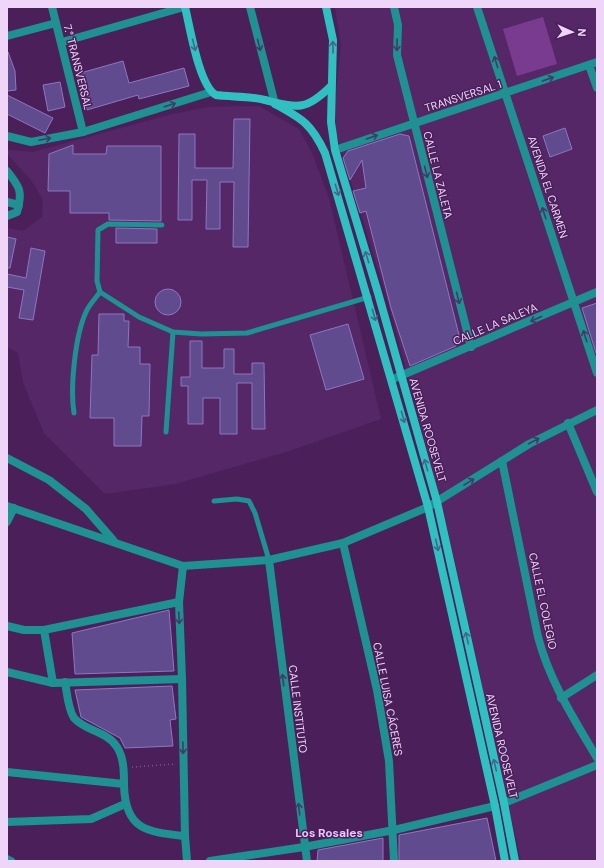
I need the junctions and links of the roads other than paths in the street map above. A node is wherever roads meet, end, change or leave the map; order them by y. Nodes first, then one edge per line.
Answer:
1 (52, 7) edge
2 (184, 7) edge
3 (250, 7) edge
4 (326, 7) edge
5 (394, 7) edge
6 (477, 7) edge
7 (56, 23) junction
8 (7, 36) edge
9 (62, 42) junction
10 (593, 63) edge
11 (332, 86) junction
12 (597, 88) edge
13 (211, 92) junction
14 (506, 94) junction
15 (275, 104) junction
16 (414, 123) junction
17 (83, 132) junction
18 (7, 136) edge
19 (335, 150) junction
20 (7, 171) edge
21 (7, 202) edge
22 (19, 205) junction
23 (7, 216) edge
24 (162, 225) dead end
25 (100, 292) junction
26 (597, 292) edge
27 (369, 297) junction
28 (574, 302) junction
29 (173, 332) junction
30 (471, 347) junction
31 (597, 373) edge
32 (401, 375) junction
33 (393, 379) junction
34 (597, 410) edge
35 (74, 413) dead end
36 (568, 423) junction
37 (166, 432) dead end
38 (7, 458) edge
39 (502, 461) junction
40 (597, 492) edge
41 (214, 500) dead end
42 (436, 502) junction
43 (10, 507) edge
44 (428, 507) junction
45 (7, 522) edge
46 (113, 541) junction
47 (343, 543) junction
48 (269, 560) junction
49 (183, 566) junction
50 (179, 602) junction
51 (7, 626) edge
52 (44, 630) junction
53 (7, 672) edge
54 (597, 675) edge
55 (182, 678) junction
56 (65, 682) junction
57 (52, 683) junction
58 (480, 696) junction
59 (561, 698) junction
60 (471, 699) junction
61 (597, 758) edge
62 (597, 765) edge
63 (7, 772) edge
64 (124, 784) junction
65 (504, 803) junction
66 (125, 804) junction
67 (495, 806) junction
68 (7, 822) edge
69 (503, 822) junction
70 (394, 830) junction
71 (185, 836) junction
72 (304, 847) junction
73 (7, 859) edge
74 (11, 861) edge
75 (187, 861) edge
76 (210, 861) edge
77 (307, 861) edge
78 (394, 861) edge
79 (505, 861) edge
80 (511, 861) edge
81 (515, 861) edge

1 - 7 street, 7.° TRANSVERSAL
2 - 9 street
2 -> 13 street
3 -> 15 street
11 -> 4 street, AVENIDA ROOSEVELT
5 -> 16 street, CALLE LA ZALETA
14 -> 6 street, AVENIDA EL CARMEN
7 - 8 street
7 - 9 street, 7.° TRANSVERSAL
9 - 17 street, 7.° TRANSVERSAL
10 - 12 street
14 -> 10 street, TRANSVERSAL 1
11 - 15 street
11 - 19 street, AVENIDA ROOSEVELT
13 - 15 street
17 -> 13 street
14 - 16 street, TRANSVERSAL 1
28 -> 14 street, AVENIDA EL CARMEN
15 -> 27 street, AVENIDA ROOSEVELT
19 -> 16 street, TRANSVERSAL 1
16 -> 30 street, CALLE LA ZALETA
18 -> 17 street
32 -> 19 street, AVENIDA ROOSEVELT
20 - 22 street
21 - 22 street
22 - 23 street
24 - 25 lane
25 - 29 lane
25 - 35 lane
26 - 28 street, CALLE LA SALEYA
27 - 29 lane
27 -> 33 street, AVENIDA ROOSEVELT
28 -> 30 street, CALLE LA SALEYA
31 -> 28 street, AVENIDA EL CARMEN
29 - 37 lane
30 - 32 street, CALLE LA SALEYA
32 - 33 street, CALLE LA SALEYA
42 -> 32 street, AVENIDA ROOSEVELT
33 -> 44 street, AVENIDA ROOSEVELT
34 - 36 street
39 -> 36 street
36 - 40 street
38 - 46 street
42 -> 39 street
39 - 59 street, CALLE EL COLEGIO
41 - 48 lane
42 - 44 street
58 -> 42 street, AVENIDA ROOSEVELT
43 - 45 street
43 - 46 street
44 - 47 street
44 -> 60 street, AVENIDA ROOSEVELT
46 - 49 street
47 - 48 street
47 - 70 street, CALLE LUISA CÁCERES
48 - 49 street
72 -> 48 street, CALLE INSTITUTO
49 - 50 street
50 - 52 street
50 -> 55 street
51 - 52 street
52 - 57 street
53 - 57 street
54 - 59 street
55 - 56 street
55 -> 71 street
56 - 57 street
56 - 64 street
58 - 60 street
65 -> 58 street, AVENIDA ROOSEVELT
59 - 61 street, CALLE EL COLEGIO
60 - 67 street, AVENIDA ROOSEVELT
62 - 65 street
63 - 64 street
64 - 66 street
65 - 69 street, AVENIDA ROOSEVELT
66 - 68 street
66 - 71 street
67 - 69 street, AVENIDA ROOSEVELT
67 - 70 street
69 - 79 street, AVENIDA ROOSEVELT
69 - 80 street
69 - 81 street, AVENIDA ROOSEVELT
70 - 72 street
70 - 78 street, CALLE LUISA CÁCERES
71 - 75 street
72 - 76 street
72 - 77 street, CALLE INSTITUTO
73 - 74 street

